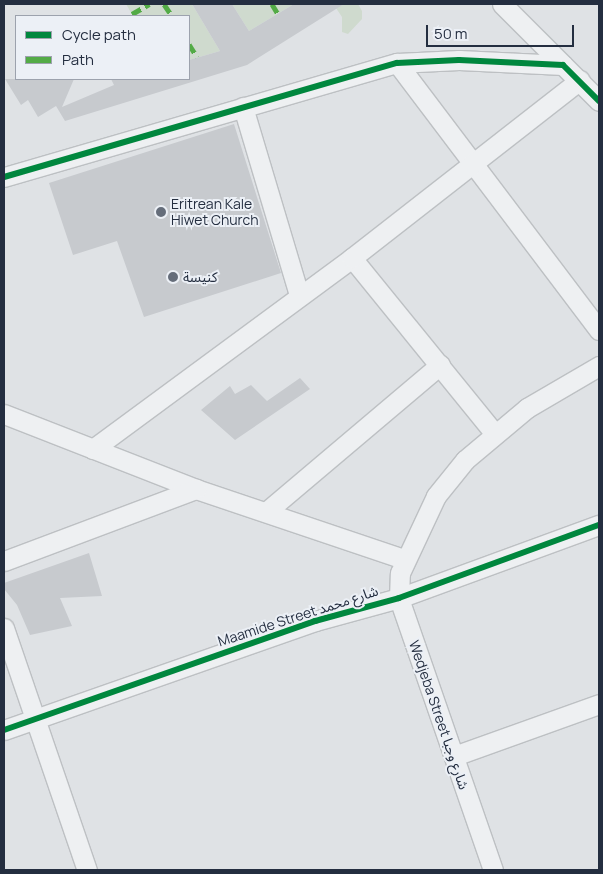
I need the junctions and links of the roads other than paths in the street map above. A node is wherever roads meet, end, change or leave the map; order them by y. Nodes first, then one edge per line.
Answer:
1 (502, 4) edge
2 (397, 63) junction
3 (563, 65) junction
4 (580, 80) junction
5 (599, 101) edge
6 (243, 107) junction
7 (472, 164) junction
8 (4, 177) edge
9 (352, 258) junction
10 (299, 295) junction
11 (599, 330) edge
12 (440, 365) junction
13 (599, 366) edge
14 (4, 414) edge
15 (494, 433) junction
16 (93, 449) junction
17 (196, 489) junction
18 (266, 512) junction
19 (599, 525) edge
20 (404, 560) junction
21 (4, 561) edge
22 (399, 598) junction
23 (4, 628) edge
24 (599, 704) edge
25 (33, 718) junction
26 (4, 730) edge
27 (454, 756) junction
28 (87, 870) edge
29 (493, 870) edge

1 - 3 street
2 - 3 street
2 - 6 street
2 - 7 street
3 - 4 street
4 - 5 street
4 - 7 street
6 - 8 street
6 - 10 street
7 - 9 street
7 - 11 street
9 - 10 street
9 - 12 street
10 - 16 street
12 - 15 street
12 - 18 street
13 - 15 street, Wedjeba Street شارع وجبا
14 - 16 street
15 - 20 street, Wedjeba Street شارع وجبا
16 - 17 street
17 - 18 street
17 - 21 street
18 - 20 street
19 - 22 street, Maamide Street شارع محمد
20 - 22 street, Wedjeba Street شارع وجبا
22 - 25 street, Maamide Street شارع محمد
22 - 27 street, Wedjeba Street شارع وجبا
23 - 25 street
24 - 27 street
25 - 26 street, Maamide Street شارع محمد
25 - 28 street
27 - 29 street, Wedjeba Street شارع وجبا

